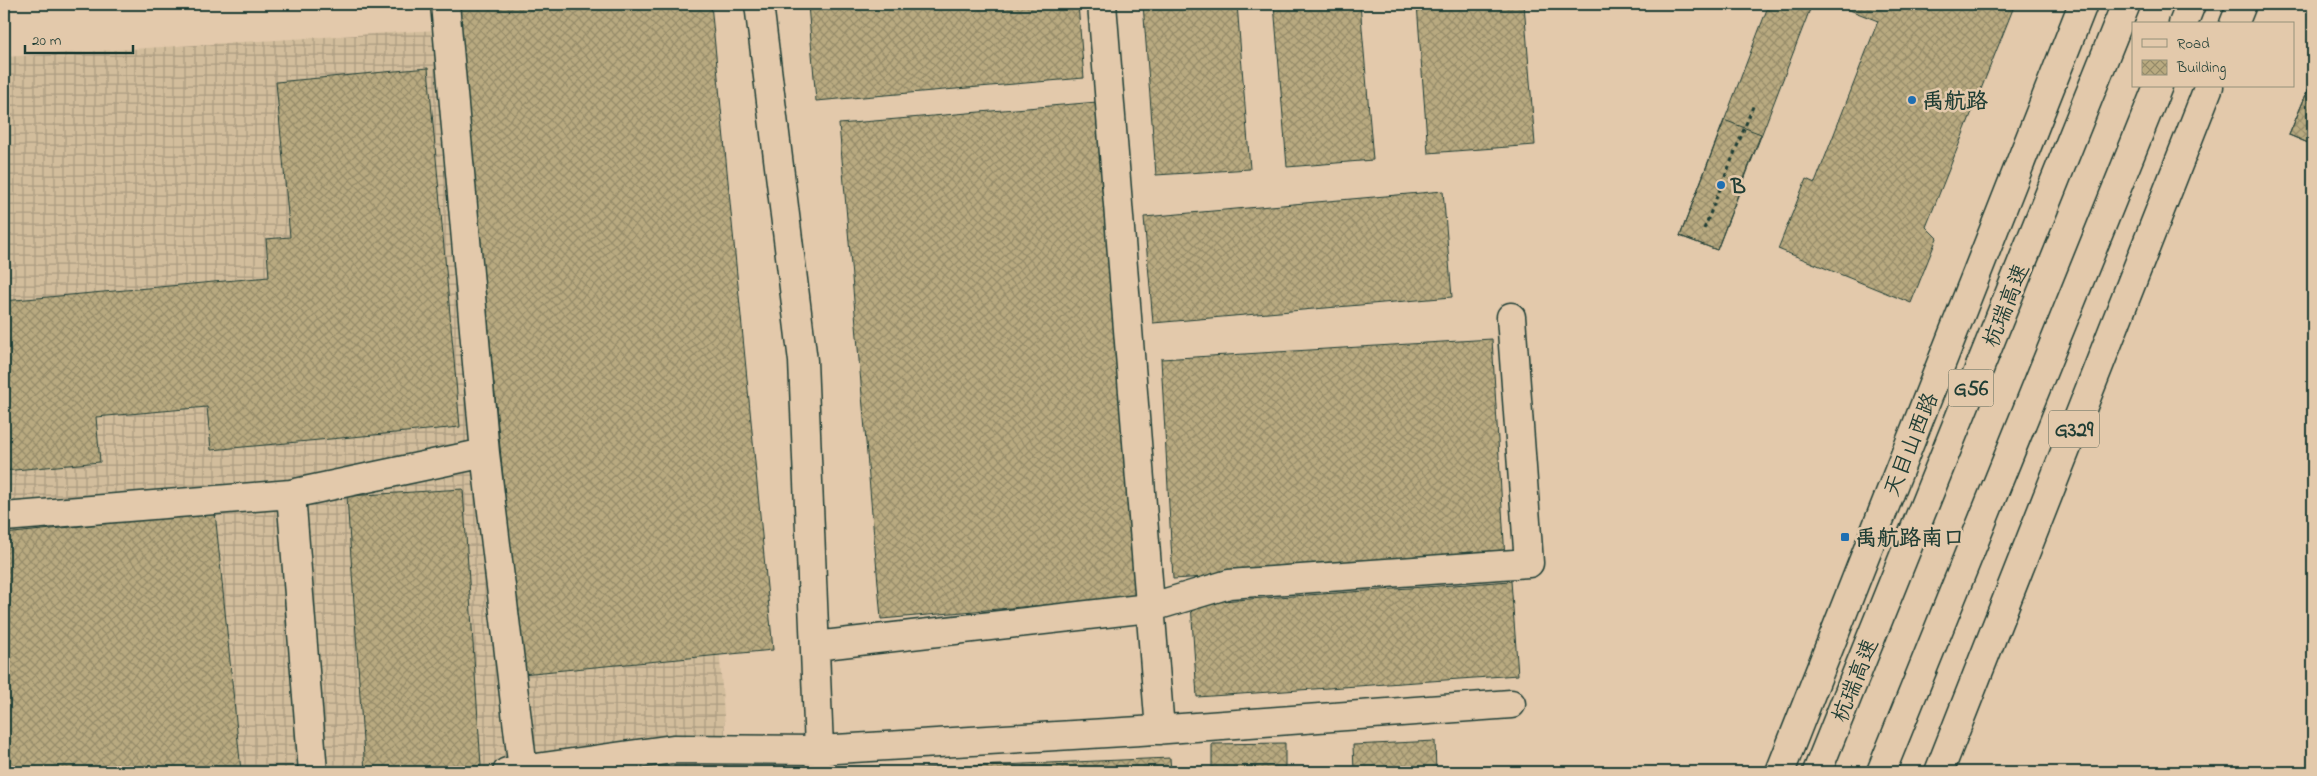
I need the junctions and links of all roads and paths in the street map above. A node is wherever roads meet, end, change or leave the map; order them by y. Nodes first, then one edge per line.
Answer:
1 (445, 4) edge
2 (759, 4) edge
3 (1102, 4) edge
4 (2083, 4) edge
5 (2126, 4) edge
6 (2191, 4) edge
7 (2242, 4) edge
8 (2184, 22) edge
9 (2235, 22) edge
10 (2157, 88) edge
11 (2208, 88) edge
12 (1754, 104) dead end
13 (1704, 229) dead end
14 (1511, 317) dead end
15 (485, 453) junction
16 (291, 494) junction
17 (4, 517) edge
18 (1149, 608) junction
19 (815, 646) junction
20 (1511, 704) dead end
21 (1160, 730) junction
22 (819, 761) edge
23 (515, 771) edge
24 (313, 772) edge
25 (1780, 772) edge
26 (1817, 772) edge
27 (1881, 772) edge
28 (1939, 772) edge

1 - 15 main road
2 - 19 main road
3 - 18 main road
4 - 25 main road, 天目山西路
5 - 26 main road, 杭瑞高速 / G56
6 - 8 main road
7 - 9 main road
10 - 27 main road, G56
11 - 28 main road, G329
12 - 13 path
14 - 18 main road
15 - 16 main road
15 - 23 main road
16 - 17 main road
16 - 24 main road
18 - 19 main road
18 - 21 main road
19 - 22 main road
20 - 21 main road
21 - 22 main road
22 - 23 main road

